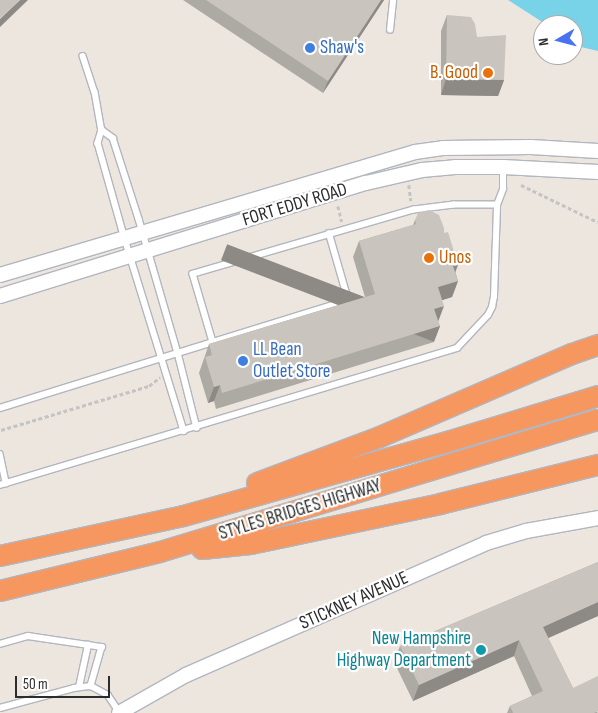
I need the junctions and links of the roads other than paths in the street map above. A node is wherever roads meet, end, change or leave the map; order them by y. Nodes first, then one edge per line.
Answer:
1 (394, 0) edge
2 (390, 30) dead end
3 (83, 56) dead end
4 (102, 130) junction
5 (598, 151) edge
6 (503, 167) junction
7 (598, 172) edge
8 (497, 205) junction
9 (143, 232) junction
10 (329, 234) junction
11 (125, 239) junction
12 (148, 251) junction
13 (131, 257) junction
14 (0, 274) edge
15 (0, 296) edge
16 (213, 342) junction
17 (598, 345) edge
18 (178, 353) junction
19 (163, 357) junction
20 (598, 396) edge
21 (0, 408) edge
22 (598, 420) edge
23 (197, 428) junction
24 (184, 431) junction
25 (0, 454) edge
26 (598, 465) edge
27 (3, 484) edge
28 (598, 518) edge
29 (113, 533) junction
30 (160, 552) junction
31 (0, 556) edge
32 (0, 592) edge
33 (0, 644) edge
34 (88, 646) junction
35 (91, 686) junction
36 (79, 687) junction
37 (0, 708) edge
38 (120, 713) edge

1 - 2 lane
3 - 4 lane
4 - 9 lane
4 - 11 lane
5 - 9 street, FORT EDDY ROAD
6 - 7 street, FORT EDDY ROAD
6 - 8 lane
6 - 12 street, FORT EDDY ROAD
8 - 10 lane
8 - 23 lane
9 - 11 street, FORT EDDY ROAD
9 - 12 lane
10 - 16 lane
10 - 16 lane
11 - 13 lane
11 - 14 street, FORT EDDY ROAD
12 - 13 street, FORT EDDY ROAD
12 - 18 lane
13 - 15 street, FORT EDDY ROAD
13 - 19 lane
16 - 18 lane
17 - 29 highway
18 - 19 lane
18 - 23 lane
19 - 21 lane
19 - 24 lane
20 - 29 highway, STYLES BRIDGES HIGHWAY
22 - 30 highway, STYLES BRIDGES HIGHWAY
23 - 24 lane
24 - 27 lane
25 - 27 lane
26 - 30 highway
28 - 38 street, STICKNEY AVENUE
29 - 31 highway, STYLES BRIDGES HIGHWAY
30 - 32 highway, STYLES BRIDGES HIGHWAY
33 - 34 lane
34 - 35 lane
34 - 36 lane
35 - 36 lane
35 - 38 lane
36 - 37 lane

